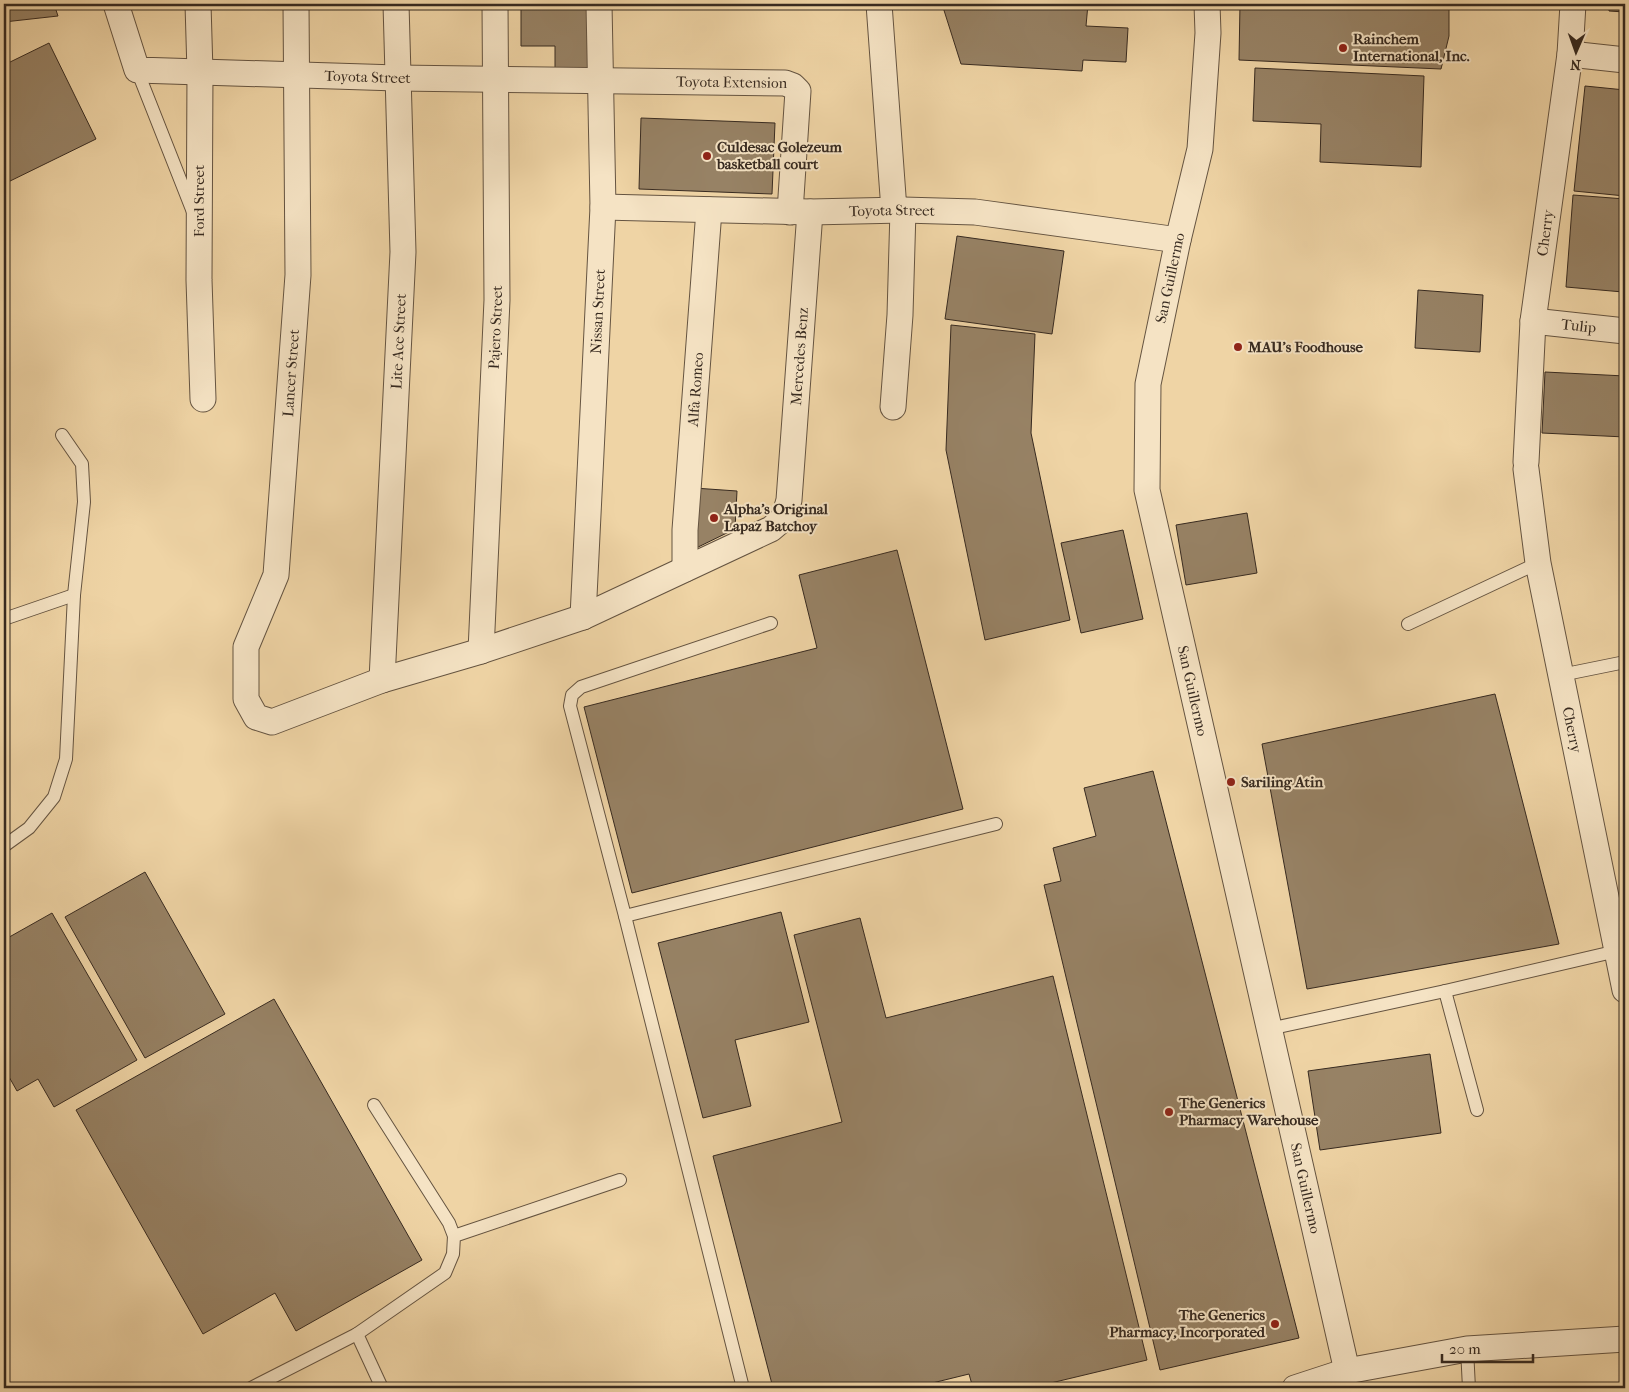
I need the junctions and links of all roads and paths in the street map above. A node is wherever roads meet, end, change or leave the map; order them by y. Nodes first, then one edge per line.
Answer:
1 (116, 4) edge
2 (198, 4) edge
3 (296, 4) edge
4 (396, 4) edge
5 (495, 4) edge
6 (599, 4) edge
7 (879, 4) edge
8 (1207, 4) edge
9 (1574, 4) edge
10 (1570, 54) junction
11 (1625, 60) edge
12 (136, 70) junction
13 (200, 72) junction
14 (297, 75) junction
15 (397, 78) junction
16 (496, 78) junction
17 (600, 80) junction
18 (603, 207) junction
19 (709, 210) junction
20 (898, 210) junction
21 (800, 212) junction
22 (199, 226) junction
23 (1178, 240) junction
24 (1533, 321) junction
25 (1625, 331) edge
26 (203, 399) dead end
27 (893, 407) dead end
28 (62, 435) dead end
29 (1538, 563) junction
30 (685, 569) junction
31 (74, 595) junction
32 (583, 617) junction
33 (4, 619) edge
34 (771, 623) dead end
35 (1408, 624) dead end
36 (481, 651) junction
37 (1625, 662) edge
38 (1560, 674) junction
39 (382, 680) junction
40 (272, 722) joint
41 (996, 824) dead end
42 (4, 846) edge
43 (625, 916) junction
44 (1617, 951) junction
45 (1625, 990) edge
46 (1445, 991) junction
47 (1269, 1029) junction
48 (374, 1105) dead end
49 (1477, 1110) dead end
50 (620, 1180) dead end
51 (454, 1236) junction
52 (356, 1334) junction
53 (1625, 1339) edge
54 (1467, 1349) junction
55 (1347, 1371) junction
56 (251, 1388) edge
57 (382, 1388) edge
58 (742, 1388) edge
59 (1295, 1388) edge
60 (1469, 1388) edge

1 - 12 street
2 - 13 street, Ford Street
3 - 14 street, Lancer Street
4 - 15 street, Lite Ace Street
5 - 16 street, Pajero Street
6 - 17 street, Nissan Street
7 - 20 street
8 - 23 street, San Guillermo
9 - 10 street, Cherry
10 - 11 street
10 - 24 street, Cherry
12 - 13 street, Toyota Street
12 - 22 lane
13 - 14 street, Toyota Street
13 - 22 street, Ford Street
14 - 15 street, Toyota Street
14 - 40 street, Lancer Street
15 - 16 street, Toyota Street
15 - 39 street, Lite Ace Street
16 - 17 street, Toyota Street
16 - 36 street, Pajero Street
17 - 18 street, Nissan Street
17 - 21 street, Toyota Extension
18 - 19 street, Toyota Street
18 - 32 street, Nissan Street
19 - 21 street, Toyota Street
19 - 30 street, Alfa Romeo
20 - 21 street, Toyota Street
20 - 23 street, Toyota Street
20 - 27 street
21 - 30 street, Mercedes Benz
22 - 26 street, Ford Street
23 - 47 street, San Guillermo
24 - 25 street, Tulip
24 - 29 street, Cherry
28 - 31 lane
29 - 35 lane
29 - 38 street, Cherry
30 - 32 street, Mercedes Benz
31 - 33 lane
31 - 42 lane
32 - 36 street, Mercedes Benz
34 - 43 lane
36 - 39 street, Mercedes Benz
37 - 38 lane
38 - 44 street, Cherry
39 - 40 street, Mercedes Benz
41 - 43 lane
43 - 58 lane
44 - 45 street, Cherry
44 - 46 lane
46 - 47 lane
46 - 49 lane
47 - 55 street, San Guillermo
48 - 51 lane
50 - 51 lane
51 - 52 lane
52 - 56 lane
52 - 57 lane
53 - 54 street
54 - 55 street
54 - 60 lane
55 - 59 street

